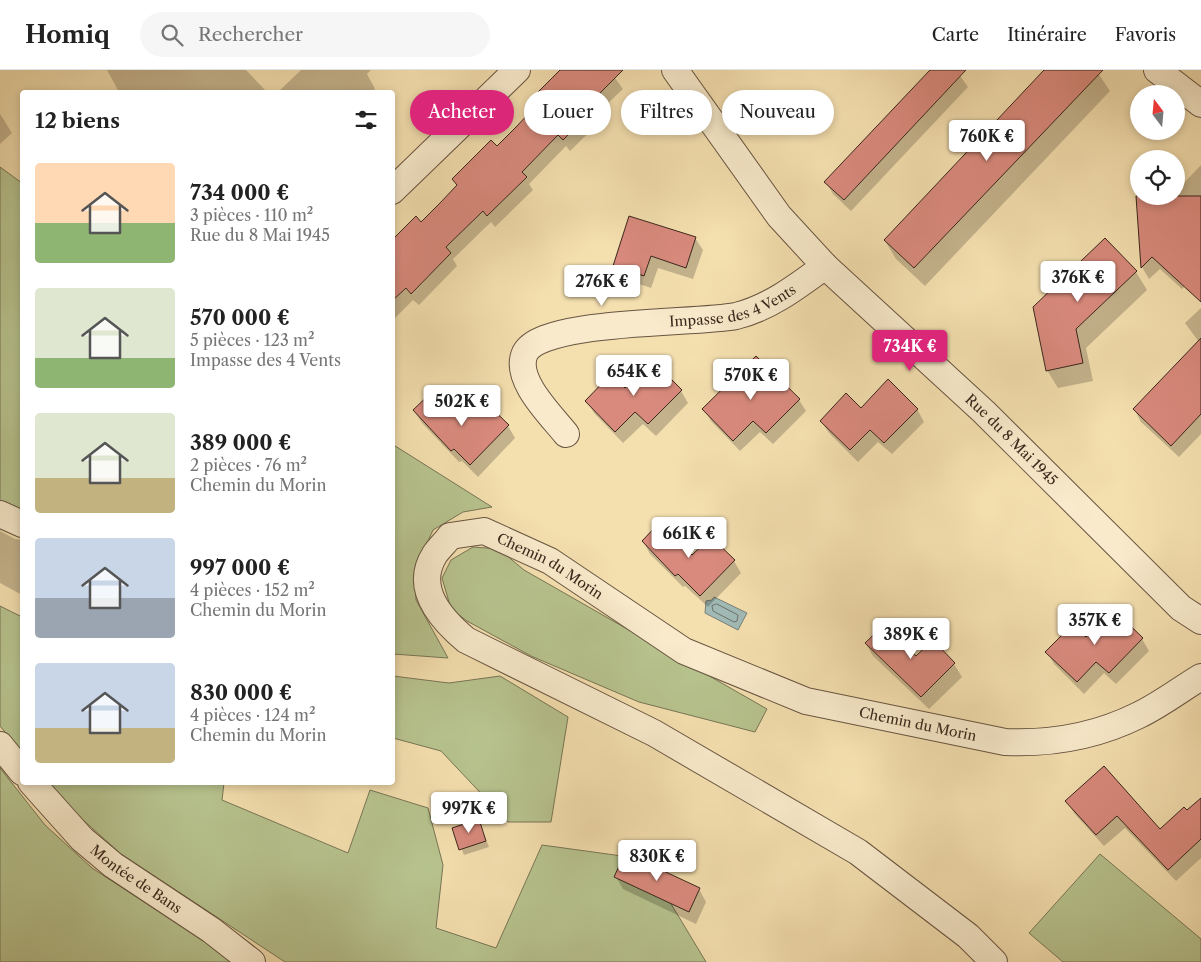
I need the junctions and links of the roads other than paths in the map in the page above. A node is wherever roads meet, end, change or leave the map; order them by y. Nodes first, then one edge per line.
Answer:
1 (517, 70) edge
2 (675, 70) edge
3 (1157, 70) edge
4 (1201, 104) edge
5 (395, 188) edge
6 (825, 266) junction
7 (566, 434) dead end
8 (0, 514) edge
9 (20, 523) edge
10 (1201, 621) edge
11 (1201, 677) edge
12 (0, 745) edge
13 (20, 770) edge
14 (34, 785) edge
15 (252, 962) edge
16 (994, 962) edge

1 - 5 street
2 - 6 street, Rue du 8 Mai 1945
3 - 4 street
6 - 7 street, Impasse des 4 Vents
6 - 10 street, Rue du 8 Mai 1945
8 - 9 street
11 - 16 street, Chemin du Morin
12 - 13 street
14 - 15 street, Montée de Bans

